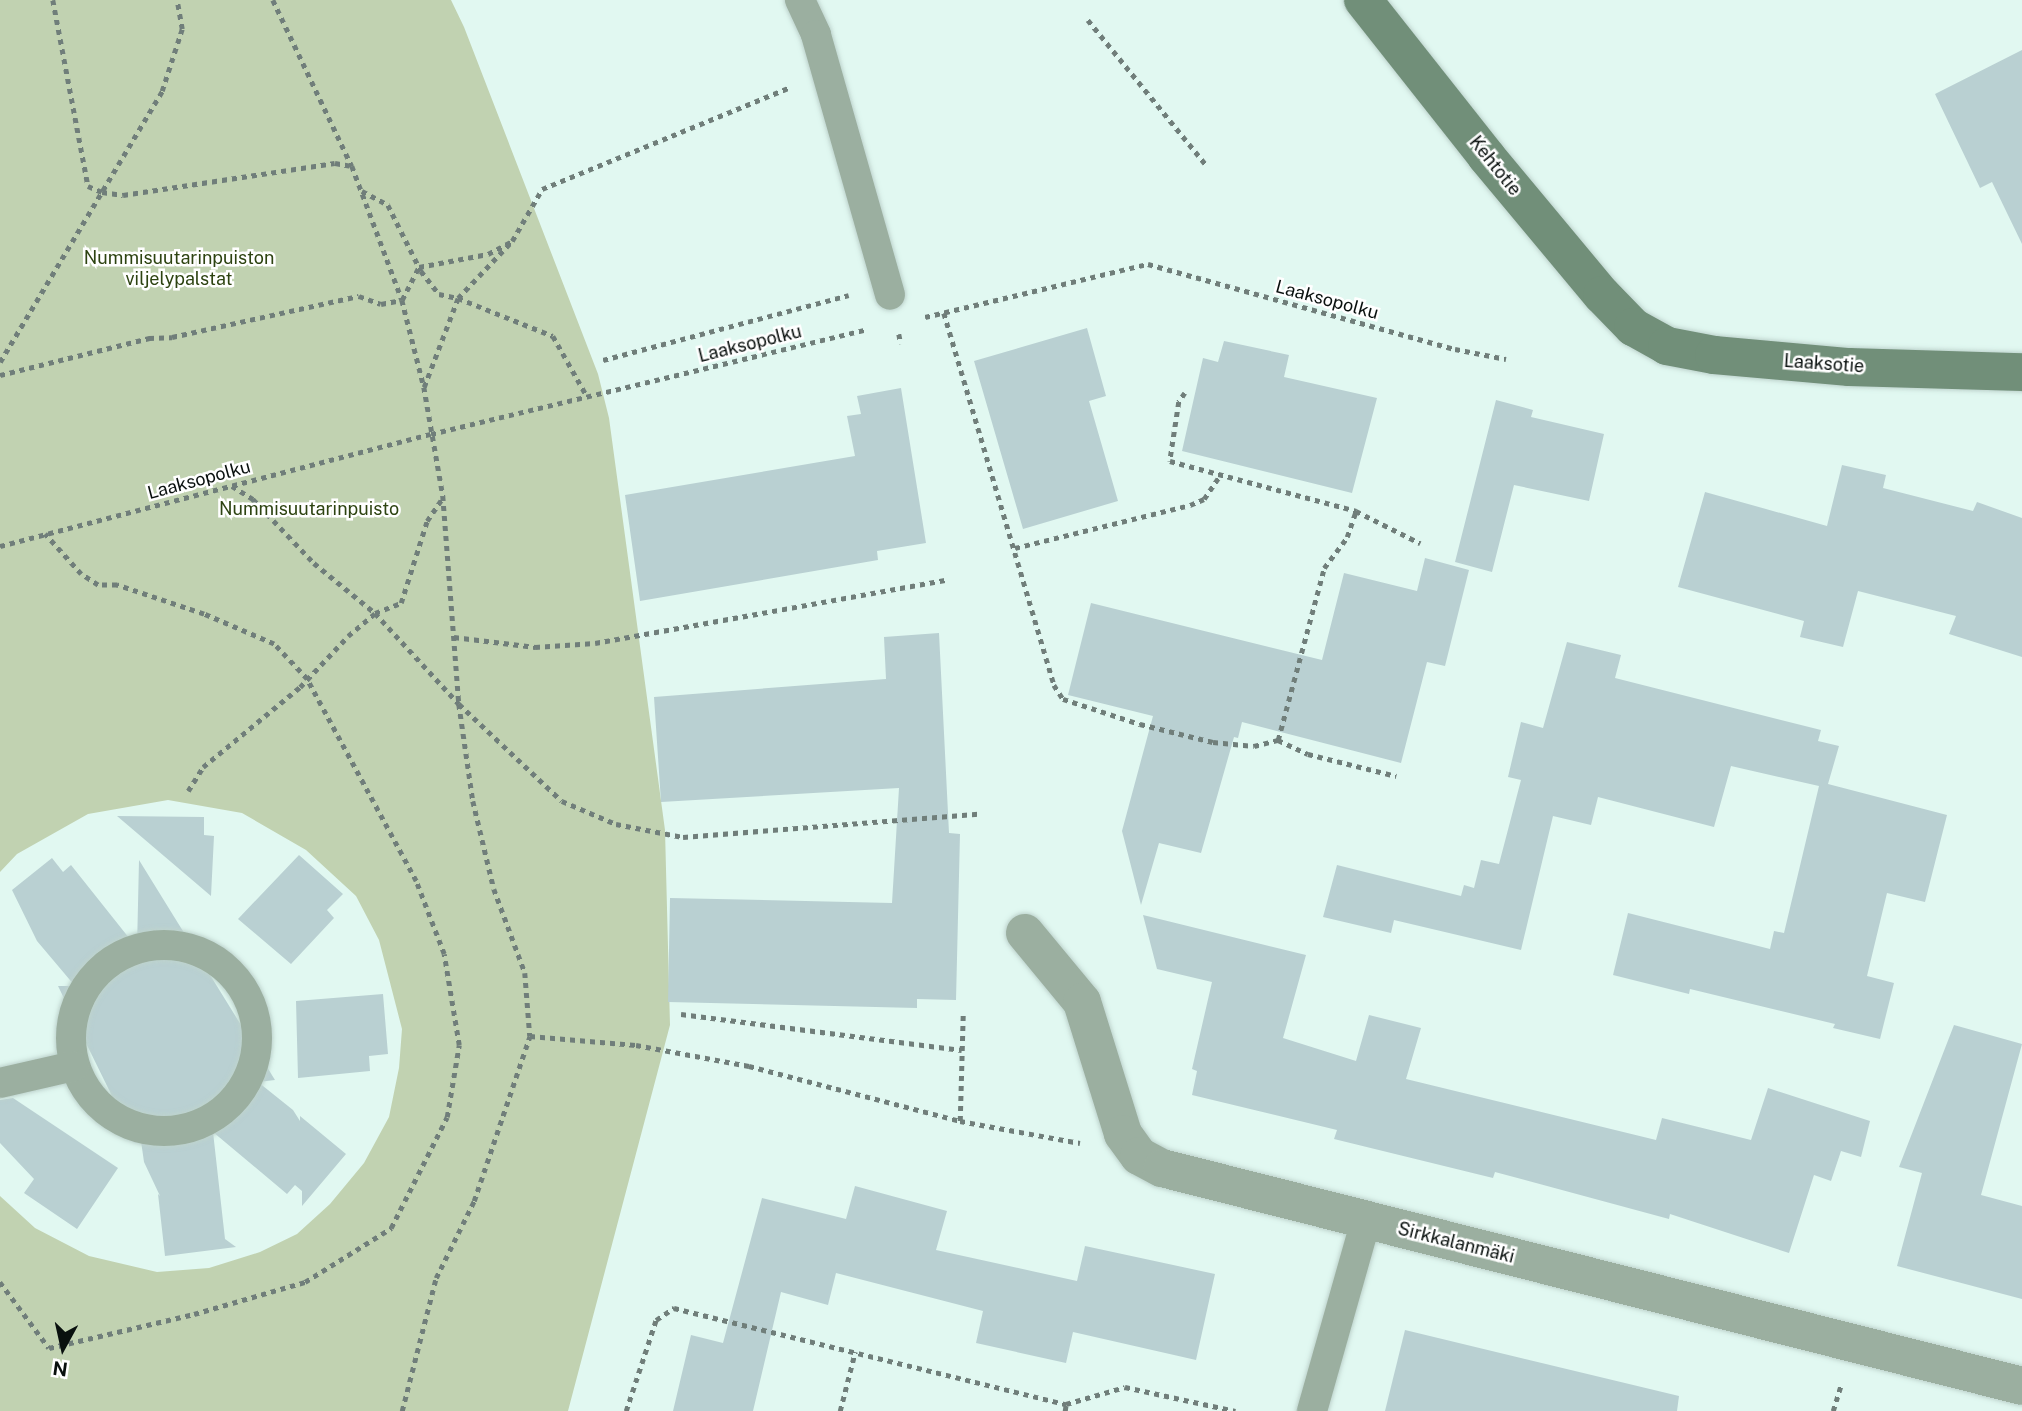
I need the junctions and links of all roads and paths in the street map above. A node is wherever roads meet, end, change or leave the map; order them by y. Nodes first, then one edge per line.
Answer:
1 (53, 0) edge
2 (177, 0) edge
3 (273, 0) edge
4 (800, 0) edge
5 (1363, 0) edge
6 (1088, 20) dead end
7 (827, 72) junction
8 (352, 166) junction
9 (1207, 166) dead end
10 (361, 191) junction
11 (102, 192) junction
12 (512, 241) junction
13 (419, 267) junction
14 (888, 290) joint
15 (458, 298) junction
16 (402, 300) junction
17 (944, 313) junction
18 (920, 318) dead end
19 (1633, 327) joint
20 (870, 329) dead end
21 (1506, 359) dead end
22 (603, 360) dead end
23 (0, 362) edge
24 (2022, 372) edge
25 (0, 374) edge
26 (424, 387) junction
27 (1185, 393) dead end
28 (587, 396) junction
29 (431, 434) junction
30 (1220, 475) junction
31 (231, 486) junction
32 (443, 496) junction
33 (1356, 511) junction
34 (45, 534) junction
35 (1420, 543) dead end
36 (0, 546) edge
37 (1015, 548) junction
38 (946, 580) dead end
39 (375, 613) junction
40 (454, 637) junction
41 (307, 679) junction
42 (458, 704) junction
43 (1279, 740) junction
44 (1396, 776) dead end
45 (188, 792) dead end
46 (978, 814) dead end
47 (1025, 933) dead end
48 (963, 1012) dead end
49 (681, 1014) dead end
50 (530, 1036) junction
51 (962, 1049) junction
52 (74, 1066) junction
53 (0, 1083) edge
54 (960, 1121) junction
55 (1086, 1144) dead end
56 (1366, 1220) junction
57 (0, 1282) edge
58 (855, 1352) junction
59 (2022, 1386) edge
60 (1066, 1404) junction
61 (402, 1411) edge
62 (626, 1411) edge
63 (841, 1411) edge
64 (1065, 1411) edge
65 (1236, 1411) edge
66 (1312, 1411) edge

1 - 11 path
2 - 11 path
3 - 8 path
4 - 7 lane
5 - 19 street, Kehtotie
6 - 9 path
7 - 12 path
7 - 14 lane
8 - 10 path
8 - 11 path
10 - 13 path
10 - 16 path
11 - 23 path
12 - 13 path
12 - 15 path
13 - 15 path
13 - 16 path
14 - 22 path
15 - 26 path
15 - 28 path
16 - 25 path
16 - 26 path
17 - 18 path, Laaksopolku
17 - 21 path, Laaksopolku
17 - 37 path
19 - 24 street, Laaksotie
20 - 28 path, Laaksopolku
26 - 29 path
27 - 30 path
28 - 29 path, Laaksopolku
29 - 31 path, Laaksopolku
29 - 32 path
30 - 33 path
30 - 37 path
31 - 34 path, Laaksopolku
31 - 39 path
32 - 39 path
32 - 40 path
33 - 35 path
33 - 43 path
34 - 36 path, Laaksopolku
34 - 41 path
37 - 43 path
38 - 40 path
39 - 41 path
39 - 42 path
40 - 42 path
41 - 45 path
41 - 57 path
42 - 46 path
42 - 50 path
43 - 44 path
47 - 56 street, Sirkkalanmäki
48 - 51 path
49 - 51 path
50 - 54 path
50 - 61 path
51 - 54 path
52 - 52 lane
52 - 53 lane
54 - 55 path
56 - 59 street, Sirkkalanmäki
56 - 66 lane
58 - 60 path
58 - 62 path
58 - 63 path
60 - 64 path
60 - 65 path

